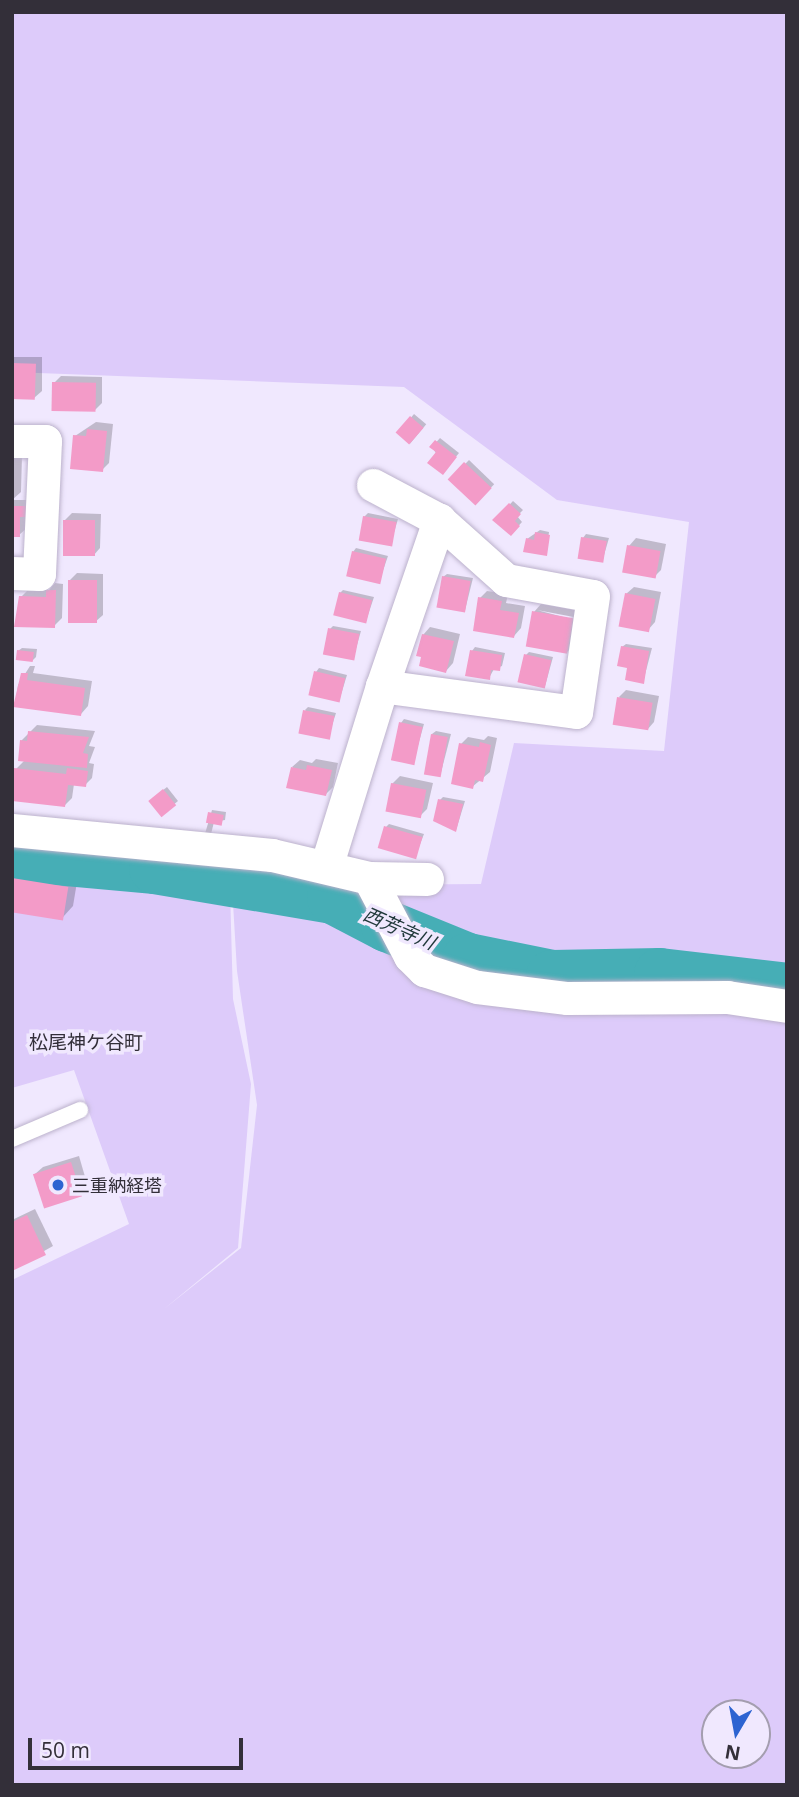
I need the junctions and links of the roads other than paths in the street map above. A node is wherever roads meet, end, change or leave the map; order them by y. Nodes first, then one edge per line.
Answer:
1 (12, 441) edge
2 (373, 485) dead end
3 (439, 520) junction
4 (12, 573) edge
5 (382, 686) junction
6 (12, 830) edge
7 (326, 867) junction
8 (369, 878) junction
9 (427, 879) dead end
10 (787, 1006) edge
11 (80, 1110) dead end
12 (12, 1139) edge

1 - 4 street
2 - 3 street
3 - 5 street
3 - 5 street
5 - 7 street
6 - 7 street
7 - 8 street
8 - 9 street
8 - 10 street
11 - 12 lane

